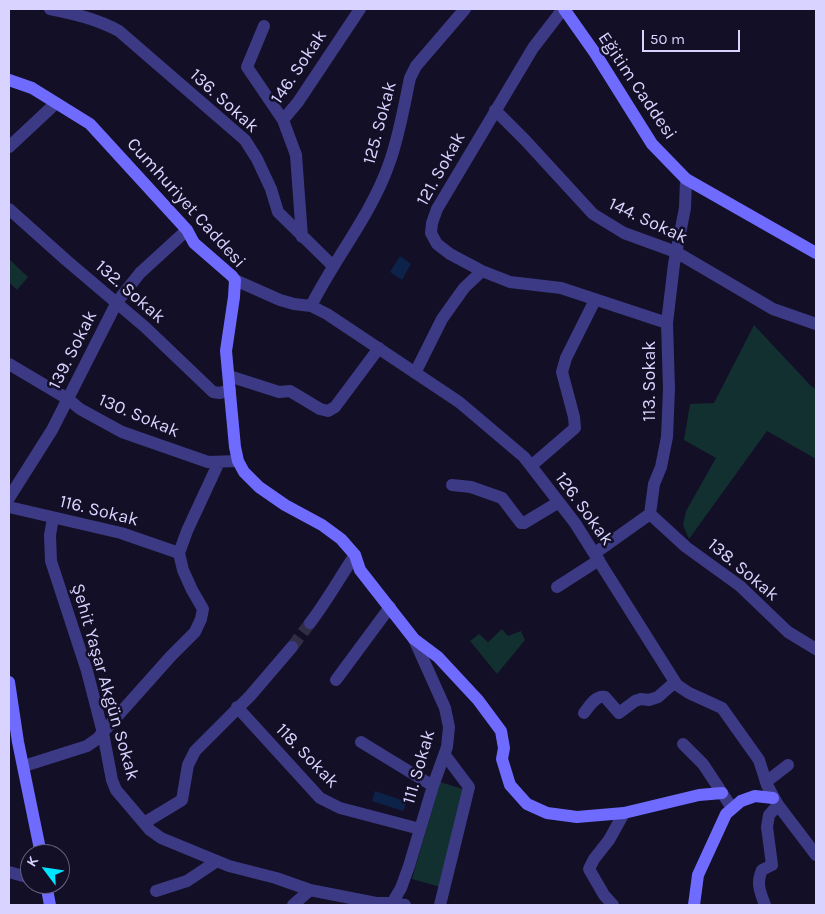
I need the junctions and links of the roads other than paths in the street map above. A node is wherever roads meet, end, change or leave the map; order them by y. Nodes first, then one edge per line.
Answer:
1 (50, 9) edge
2 (360, 9) edge
3 (465, 9) edge
4 (564, 9) edge
5 (264, 26) dead end
6 (9, 80) edge
7 (56, 103) junction
8 (495, 110) junction
9 (283, 120) junction
10 (9, 147) edge
11 (686, 179) junction
12 (9, 209) edge
13 (186, 230) junction
14 (302, 237) junction
15 (676, 252) junction
16 (816, 253) edge
17 (333, 266) junction
18 (482, 271) junction
19 (235, 280) junction
20 (595, 300) junction
21 (117, 302) junction
22 (310, 306) junction
23 (667, 323) junction
24 (816, 324) edge
25 (379, 348) junction
26 (9, 364) edge
27 (415, 373) junction
28 (229, 376) junction
29 (230, 390) junction
30 (68, 399) junction
31 (238, 461) junction
32 (219, 462) junction
33 (531, 466) junction
34 (452, 485) dead end
35 (9, 498) edge
36 (559, 502) junction
37 (9, 507) edge
38 (650, 514) junction
39 (53, 518) junction
40 (179, 553) junction
41 (355, 555) junction
42 (597, 557) junction
43 (557, 587) dead end
44 (390, 607) junction
45 (310, 623) tunnel mouth
46 (414, 639) junction
47 (292, 647) tunnel mouth
48 (816, 649) edge
49 (336, 680) dead end
50 (9, 682) edge
51 (675, 682) junction
52 (237, 707) junction
53 (584, 713) dead end
54 (103, 733) junction
55 (14, 741) edge
56 (361, 742) dead end
57 (683, 744) dead end
58 (445, 755) junction
59 (788, 764) dead end
60 (24, 766) junction
61 (766, 782) junction
62 (432, 786) junction
63 (722, 793) junction
64 (776, 802) junction
65 (732, 808) junction
66 (624, 813) junction
67 (144, 823) junction
68 (420, 829) junction
69 (39, 844) edge
70 (816, 853) edge
71 (217, 861) junction
72 (310, 890) junction
73 (156, 892) dead end
74 (391, 904) edge
75 (293, 905) edge
76 (405, 905) edge
77 (440, 905) edge
78 (613, 905) edge
79 (694, 905) edge
80 (765, 905) edge

1 - 14 street, 136. Sokak
2 - 9 street, 146. Sokak
3 - 17 street, 125. Sokak
4 - 8 street, 121. Sokak
4 - 11 street, Eğitim Caddesi
5 - 9 street
6 - 7 street, Cumhuriyet Caddesi
7 - 10 street
7 - 13 street, Cumhuriyet Caddesi
8 - 15 street, 144. Sokak
8 - 18 street, 121. Sokak
9 - 14 street
11 - 15 street, 113. Sokak
11 - 16 street, Eğitim Caddesi
12 - 21 street, 132. Sokak
13 - 19 street, Cumhuriyet Caddesi
13 - 21 street, 139. Sokak
14 - 17 street, 136. Sokak
15 - 23 street, 113. Sokak
15 - 24 street, 144. Sokak
17 - 22 street, 125. Sokak
18 - 20 street, 121. Sokak
18 - 27 street
19 - 22 street, 126. Sokak
19 - 28 street, Cumhuriyet Caddesi
20 - 23 street, 121. Sokak
20 - 33 street
21 - 29 street, 132. Sokak
21 - 30 street, 139. Sokak
22 - 25 street, 126. Sokak
23 - 38 street, 113. Sokak
25 - 27 street, 126. Sokak
25 - 28 street
26 - 30 street, 130. Sokak
27 - 33 street, 126. Sokak
28 - 29 street, Cumhuriyet Caddesi
29 - 31 street, Cumhuriyet Caddesi
30 - 32 street, 130. Sokak
30 - 35 street, 139. Sokak
31 - 32 street, 130. Sokak
31 - 41 street
32 - 40 street
33 - 36 street, 126. Sokak
34 - 36 street
36 - 42 street, 126. Sokak
37 - 39 street, 116. Sokak
38 - 42 street
38 - 48 street, 138. Sokak
39 - 40 street, 116. Sokak
39 - 54 street, Şehit Yaşar Akgün Sokak
40 - 54 street
41 - 44 street
41 - 45 street
42 - 43 street
42 - 51 street, 126. Sokak
44 - 46 street
44 - 49 street
46 - 58 street, 111. Sokak
46 - 66 street
47 - 52 street
50 - 55 street
51 - 53 street
51 - 61 street, 126. Sokak
52 - 67 street
52 - 68 street, 118. Sokak
54 - 60 street
54 - 67 street, Şehit Yaşar Akgün Sokak
55 - 60 street
56 - 62 street
57 - 63 street
58 - 62 street, 111. Sokak
58 - 77 street
59 - 61 street
60 - 69 street
61 - 64 street, 126. Sokak
62 - 68 street, 111. Sokak
63 - 65 street
63 - 66 street
64 - 65 street
64 - 70 street, 126. Sokak
64 - 80 street
65 - 79 street
66 - 78 street
67 - 71 street, Şehit Yaşar Akgün Sokak
68 - 74 street, 111. Sokak
71 - 72 street, Şehit Yaşar Akgün Sokak
71 - 73 street
72 - 74 street, Şehit Yaşar Akgün Sokak
72 - 75 street
74 - 76 street, Şehit Yaşar Akgün Sokak

